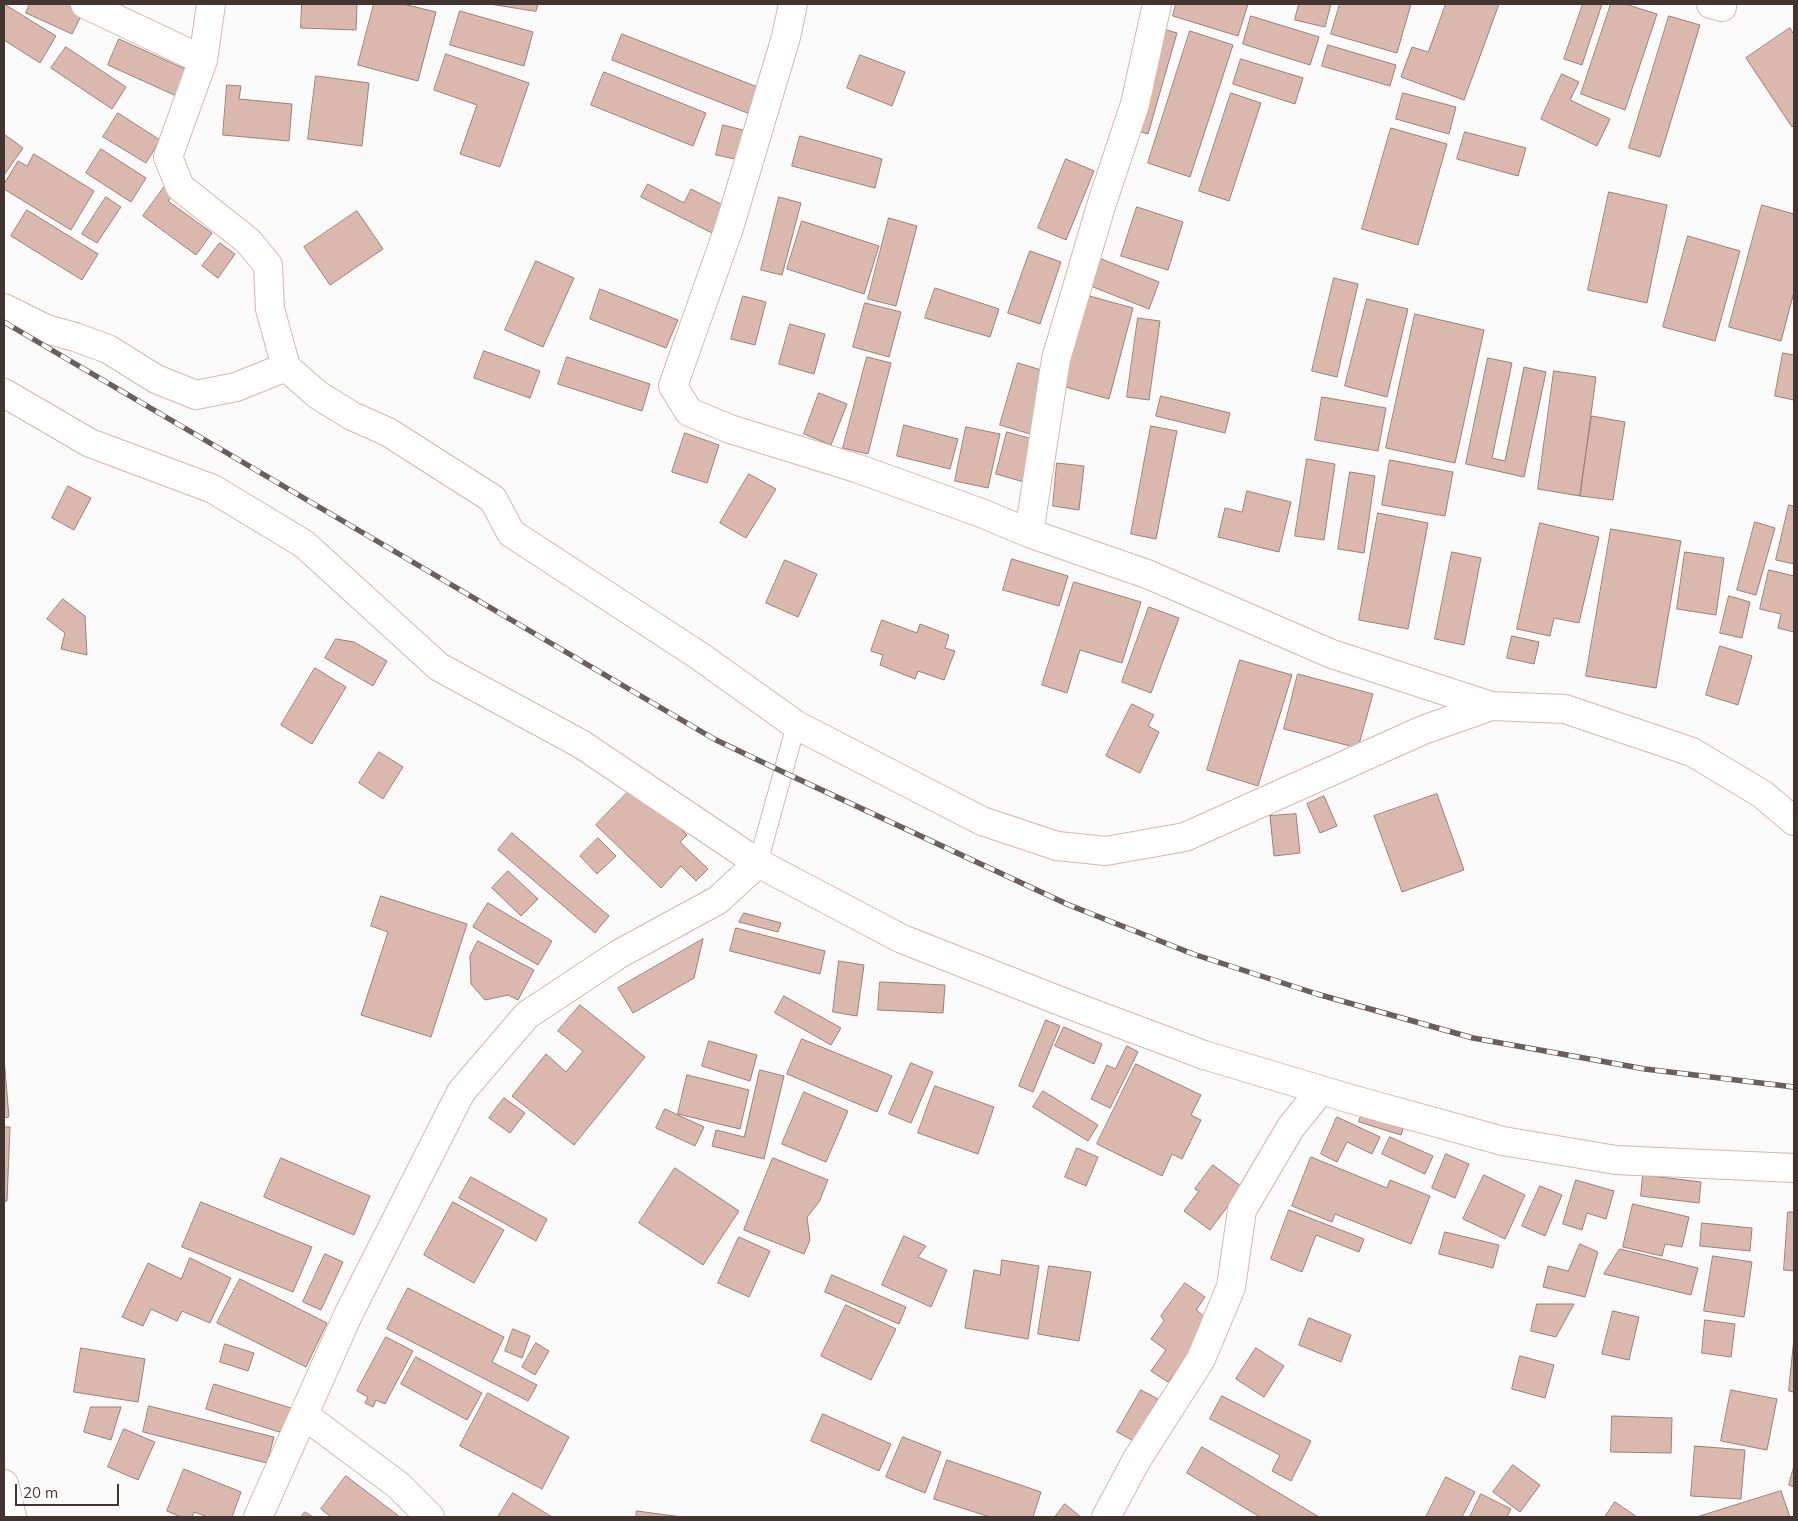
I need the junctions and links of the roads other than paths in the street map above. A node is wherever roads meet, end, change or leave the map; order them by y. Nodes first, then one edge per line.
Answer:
1 (85, 4) edge
2 (211, 4) edge
3 (793, 4) edge
4 (1157, 4) edge
5 (203, 60) junction
6 (4, 308) edge
7 (286, 367) junction
8 (4, 392) edge
9 (1028, 534) junction
10 (1491, 706) junction
11 (796, 725) junction
12 (1794, 821) edge
13 (758, 863) junction
14 (1321, 1090) junction
15 (1794, 1168) edge
16 (304, 1415) junction
17 (4, 1484) edge
18 (12, 1517) edge
19 (258, 1517) edge
20 (430, 1517) edge
21 (1106, 1517) edge

1 - 5 street
2 - 5 street
3 - 9 street
4 - 9 street
5 - 7 street
6 - 7 street
7 - 11 street
8 - 13 street
9 - 10 street
10 - 11 street
10 - 12 street
11 - 13 lane
13 - 14 street
13 - 16 street
14 - 15 street
14 - 21 street
16 - 19 street
16 - 20 street
17 - 18 street

